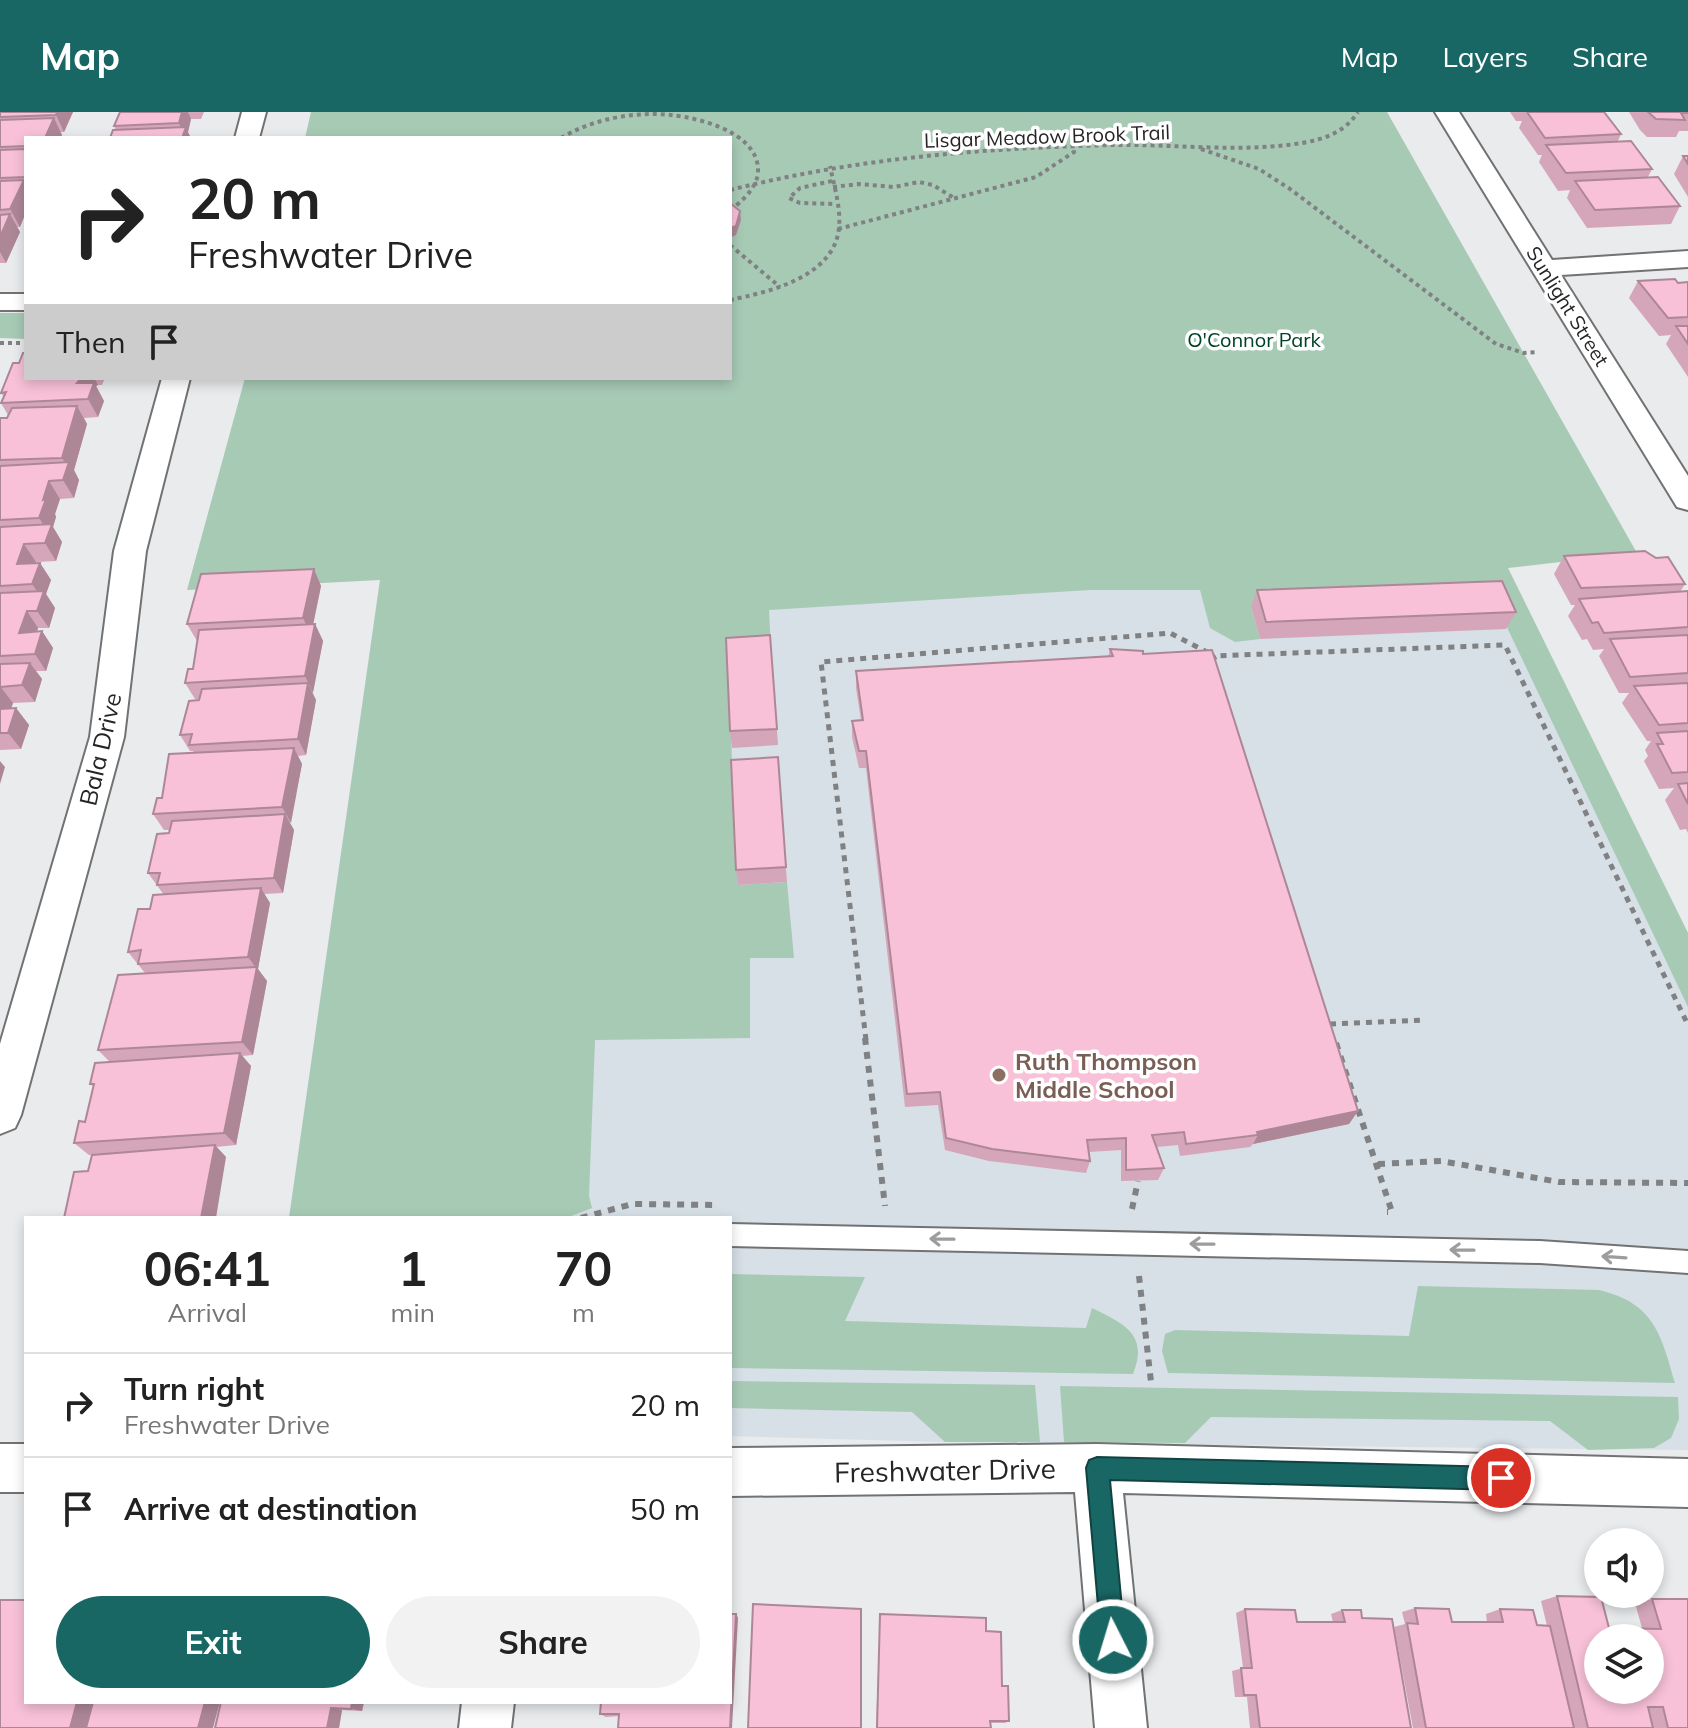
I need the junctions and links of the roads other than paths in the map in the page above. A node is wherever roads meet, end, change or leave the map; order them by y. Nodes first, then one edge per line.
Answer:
1 (254, 112) edge
2 (1447, 112) edge
3 (248, 136) edge
4 (1688, 259) edge
5 (1544, 268) junction
6 (0, 302) edge
7 (24, 302) edge
8 (175, 380) edge
9 (1688, 500) edge
10 (0, 1115) edge
11 (732, 1235) edge
12 (1688, 1262) edge
13 (0, 1468) edge
14 (24, 1468) edge
15 (1097, 1468) junction
16 (732, 1472) edge
17 (1688, 1483) edge
18 (488, 1704) edge
19 (485, 1728) edge
20 (1121, 1728) edge

1 - 3 street
2 - 5 street, Sunlight Street
4 - 5 street
5 - 9 street, Sunlight Street
6 - 7 street
8 - 10 street, Bala Drive
12 -> 11 lane
13 - 14 street
15 - 16 street, Freshwater Drive
15 - 17 street, Freshwater Drive
15 - 20 street
18 - 19 street

